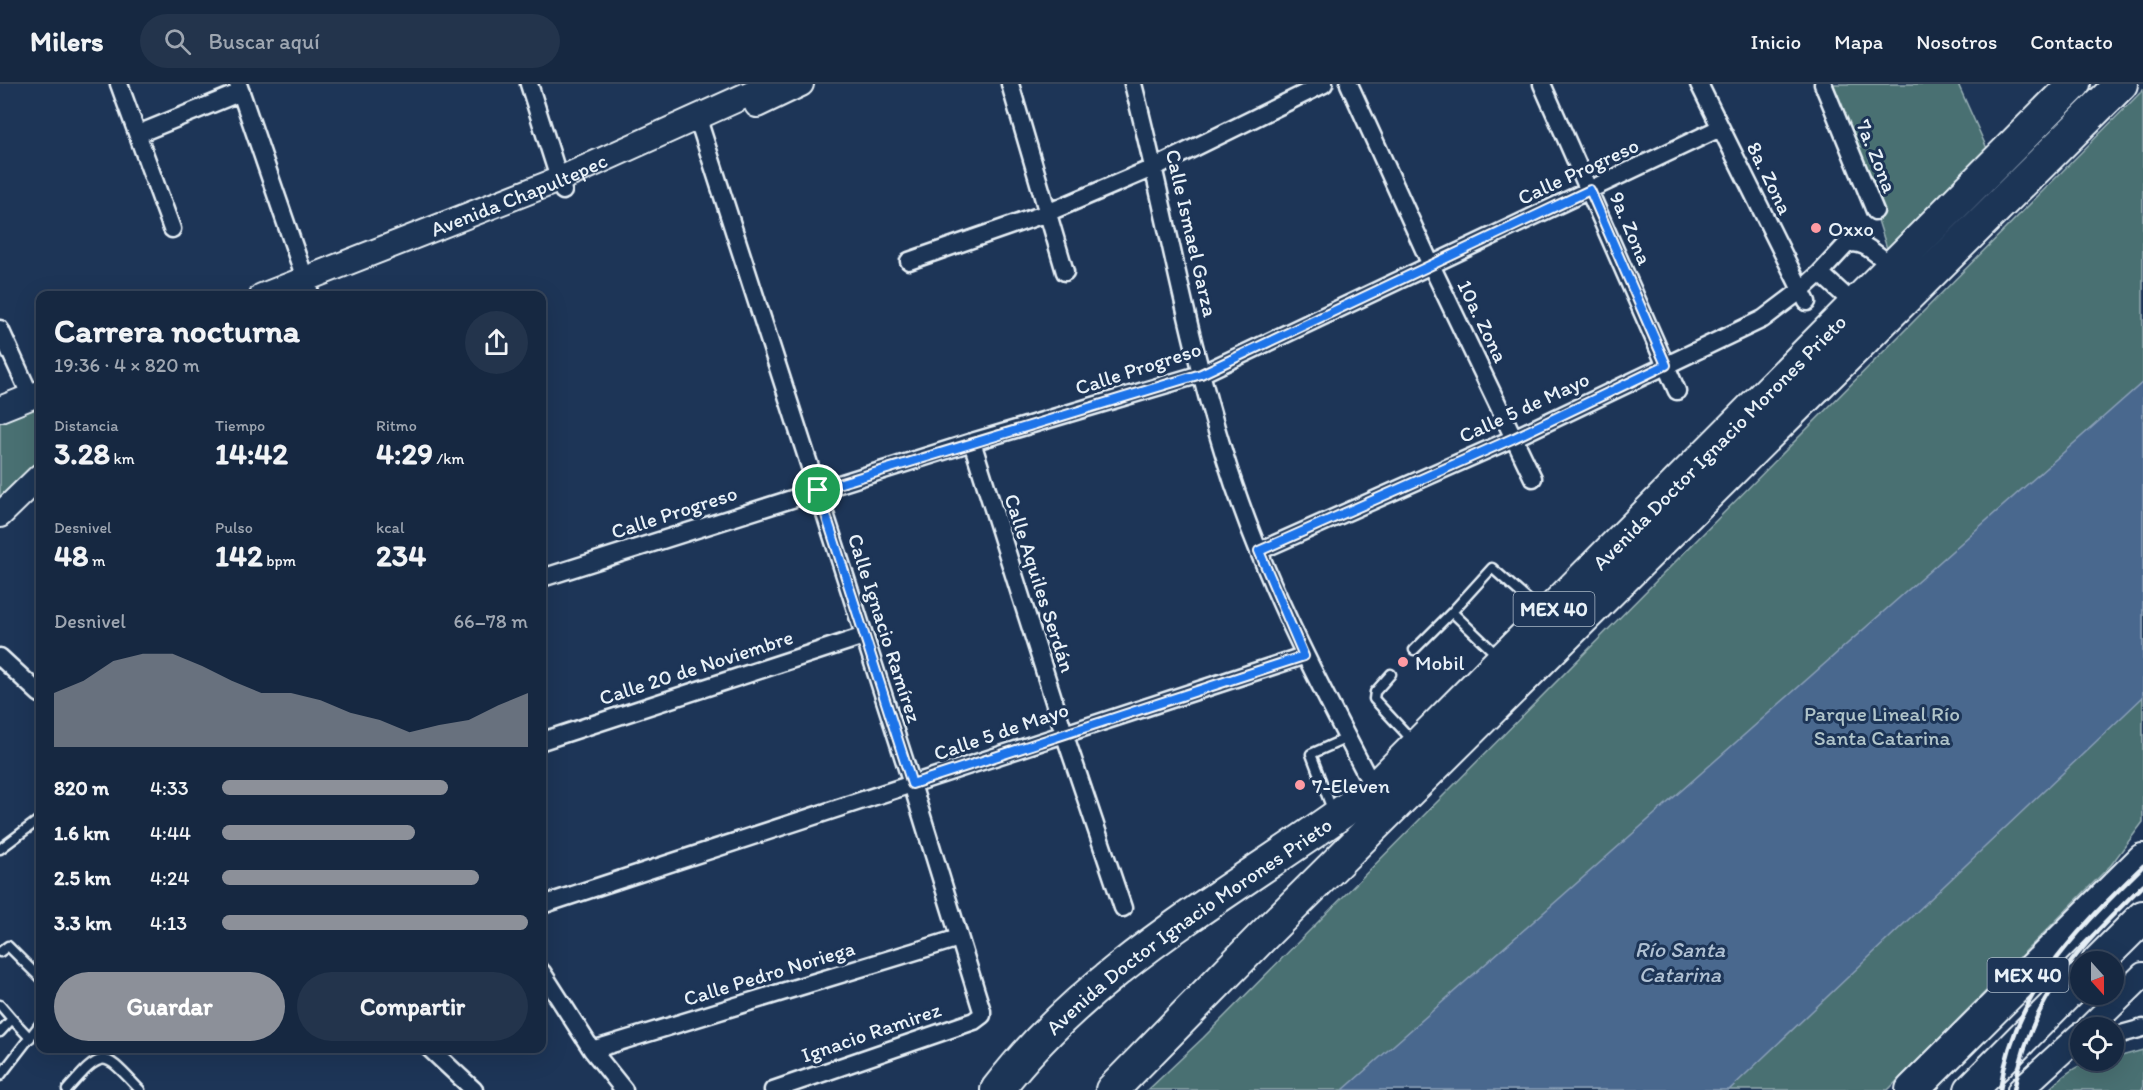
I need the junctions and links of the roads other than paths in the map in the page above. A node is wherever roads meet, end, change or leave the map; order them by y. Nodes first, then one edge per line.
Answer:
1 (120, 84) edge
2 (529, 84) edge
3 (771, 84) edge
4 (801, 84) edge
5 (1010, 84) edge
6 (1133, 84) edge
7 (1324, 84) edge
8 (1349, 84) edge
9 (1542, 84) edge
10 (1699, 84) edge
11 (1824, 84) edge
12 (2074, 84) edge
13 (2121, 84) edge
14 (239, 88) edge
15 (700, 125) junction
16 (1720, 128) junction
17 (138, 134) junction
18 (1155, 166) junction
19 (560, 185) junction
20 (1590, 190) junction
21 (1875, 211) dead end
22 (1047, 213) junction
23 (172, 229) dead end
24 (909, 261) dead end
25 (1431, 266) junction
26 (1893, 267) junction
27 (1065, 272) dead end
28 (1820, 273) junction
29 (308, 291) edge
30 (1804, 297) junction
31 (1855, 305) junction
32 (0, 329) edge
33 (1666, 365) junction
34 (1201, 374) junction
35 (34, 388) edge
36 (1677, 391) dead end
37 (0, 393) edge
38 (0, 409) edge
39 (1514, 438) junction
40 (972, 442) junction
41 (1533, 478) dead end
42 (36, 480) edge
43 (818, 490) junction
44 (0, 515) edge
45 (1259, 551) junction
46 (546, 577) edge
47 (1452, 612) junction
48 (1547, 616) junction
49 (864, 636) junction
50 (1414, 650) dead end
51 (1304, 656) junction
52 (0, 657) edge
53 (1503, 660) junction
54 (1391, 674) dead end
55 (36, 690) edge
56 (1064, 733) junction
57 (1347, 738) junction
58 (546, 740) edge
59 (1418, 746) junction
60 (912, 784) junction
61 (1374, 789) junction
62 (1335, 818) junction
63 (36, 822) edge
64 (0, 849) edge
65 (2143, 860) edge
66 (546, 904) edge
67 (1123, 908) dead end
68 (2143, 917) edge
69 (1262, 937) junction
70 (959, 938) junction
71 (2109, 951) edge
72 (0, 952) edge
73 (36, 974) edge
74 (2143, 975) edge
75 (546, 978) edge
76 (2070, 990) edge
77 (0, 1005) edge
78 (982, 1015) joint
79 (2100, 1017) edge
80 (12, 1019) junction
81 (2143, 1028) edge
82 (36, 1030) edge
83 (0, 1032) edge
84 (2124, 1033) edge
85 (30, 1038) junction
86 (2070, 1048) edge
87 (592, 1050) junction
88 (434, 1053) edge
89 (0, 1076) edge
90 (67, 1090) edge
91 (140, 1090) edge
92 (474, 1090) edge
93 (624, 1090) edge
94 (773, 1090) edge
95 (997, 1090) edge
96 (1112, 1090) edge
97 (1912, 1090) edge
98 (1971, 1090) edge
99 (2020, 1090) edge

1 - 17 street
2 - 19 street
3 - 15 main road, Avenida Chapultepec
4 - 15 main road
5 - 22 street
6 - 18 street, Calle Ismael Garza
7 - 18 street
8 - 25 street, 10a. Zona
9 - 20 street, 9a. Zona
10 - 16 street, 8a. Zona
11 - 21 street, 7a. Zona
12 - 26 highway, Avenida Doctor Ignacio Morones Prieto / MEX 40
13 - 69 highway, Avenida Doctor Ignacio Morones Prieto / MEX 40
14 - 17 street
14 - 29 street
15 - 19 main road, Avenida Chapultepec
15 - 43 street, Calle Ignacio Ramírez
16 - 20 street, Calle Progreso
16 - 30 street, 8a. Zona
17 - 23 street
18 - 22 street
18 - 34 street, Calle Ismael Garza
19 - 29 main road, Avenida Chapultepec
20 - 25 street, Calle Progreso
20 - 33 street, 9a. Zona
22 - 24 street
22 - 27 street
25 - 34 street, Calle Progreso
25 - 39 street, 10a. Zona
26 - 28 street, Calle 5 de Mayo
26 - 31 highway, Avenida Doctor Ignacio Morones Prieto / MEX 40
28 - 30 street, Calle 5 de Mayo
28 - 31 street
30 - 33 street, Calle 5 de Mayo
31 - 48 highway, Avenida Doctor Ignacio Morones Prieto / MEX 40
32 - 35 street
33 - 36 street, 9a. Zona
33 - 39 street, Calle 5 de Mayo
34 - 40 street, Calle Progreso
34 - 45 street, Calle Ismael Garza
35 - 37 main road
35 - 38 main road
39 - 41 street, 10a. Zona
39 - 45 street, Calle 5 de Mayo
40 - 43 street, Calle Progreso
40 - 56 street, Calle Aquiles Serdán
42 - 44 main road
43 - 46 street, Calle Progreso
43 - 49 street, Calle Ignacio Ramírez
45 - 51 street, Calle Ismael Garza
47 - 48 lane
47 - 50 lane
47 - 53 lane
48 - 53 highway, Avenida Doctor Ignacio Morones Prieto / MEX 40
49 - 58 street, Calle 20 de Noviembre
49 - 60 street, Calle Ignacio Ramírez
51 - 56 street, Calle 5 de Mayo
51 - 57 street, Calle Ismael Garza
52 - 55 street
53 - 59 highway, Avenida Doctor Ignacio Morones Prieto / MEX 40
54 - 59 lane
56 - 60 street, Calle 5 de Mayo
56 - 67 street, Calle Aquiles Serdán
57 - 61 street, Calle Ismael Garza
57 - 62 lane
59 - 61 highway, Avenida Doctor Ignacio Morones Prieto / MEX 40
60 - 66 street, Calle 5 de Mayo
60 - 70 street, Calle Ignacio Ramírez
61 - 62 highway, Avenida Doctor Ignacio Morones Prieto / MEX 40
62 - 69 highway
62 - 95 highway, Avenida Doctor Ignacio Morones Prieto / MEX 40
63 - 64 lane
65 - 97 highway, MEX 40
68 - 71 highway, MEX 40
69 - 96 highway, Avenida Doctor Ignacio Morones Prieto / MEX 40
70 - 78 street, Calle Ignacio Ramírez
70 - 87 street, Calle Pedro Noriega
72 - 73 lane
74 - 79 main road
75 - 87 street
76 - 98 highway, MEX 40
77 - 80 lane
78 - 94 street, Ignacio Ramirez
80 - 83 lane
80 - 85 lane
81 - 84 street
82 - 85 lane
85 - 89 lane
86 - 99 main road
87 - 93 street
88 - 92 street
90 - 91 lane

